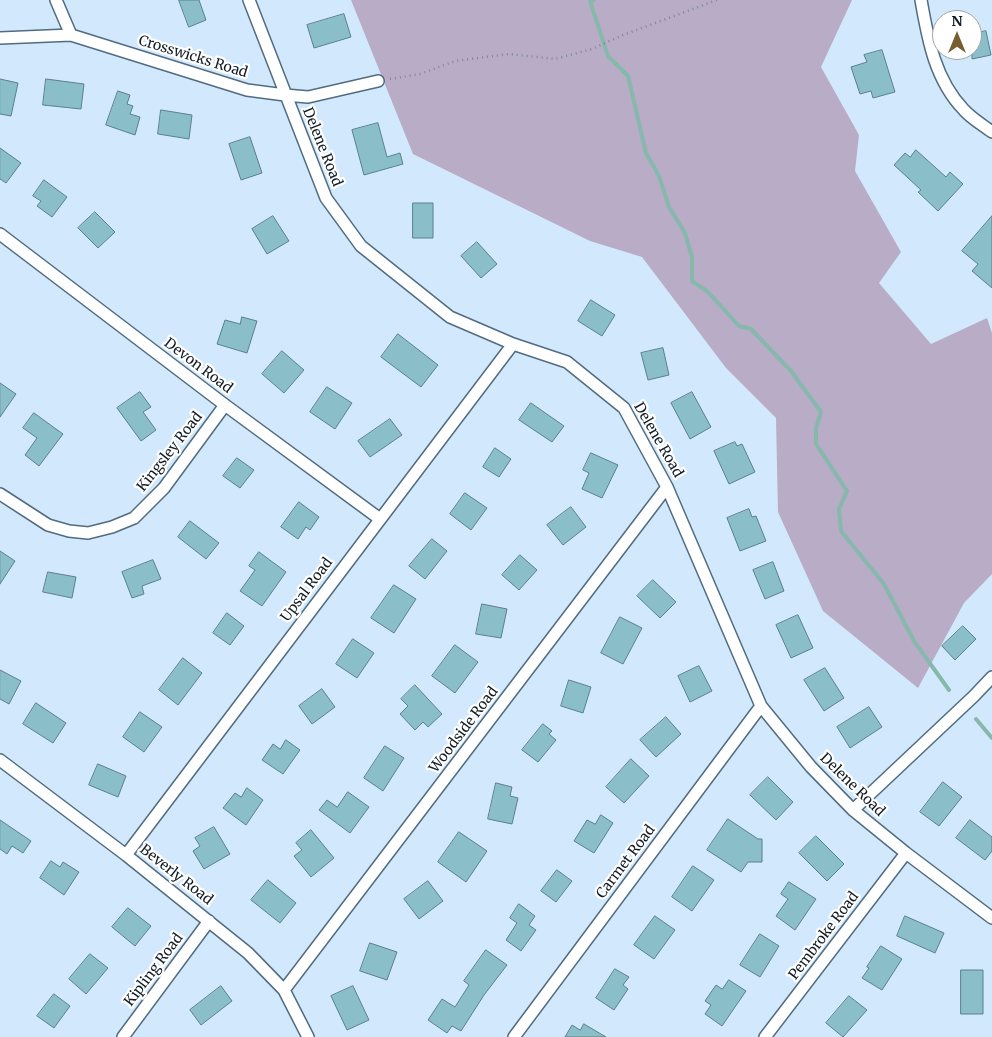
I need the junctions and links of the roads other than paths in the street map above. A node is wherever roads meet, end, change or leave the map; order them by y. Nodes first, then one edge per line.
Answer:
1 (56, 0) edge
2 (249, 0) edge
3 (921, 0) edge
4 (71, 35) junction
5 (0, 38) edge
6 (378, 81) road end
7 (285, 95) junction
8 (992, 132) edge
9 (0, 234) edge
10 (513, 344) junction
11 (225, 405) junction
12 (667, 487) junction
13 (0, 494) edge
14 (380, 520) junction
15 (992, 677) edge
16 (761, 706) junction
17 (0, 760) edge
18 (853, 810) junction
19 (906, 853) junction
20 (126, 855) junction
21 (992, 918) edge
22 (209, 921) junction
23 (284, 990) junction
24 (123, 1037) edge
25 (308, 1037) edge
26 (514, 1037) edge
27 (766, 1037) edge

1 - 4 street
2 - 7 street, Delene Road
3 - 8 street
4 - 5 street, Crosswicks Road
4 - 7 street, Crosswicks Road
6 - 7 street, Crosswicks Road
7 - 10 street, Delene Road
9 - 11 street, Devon Road
10 - 12 street, Delene Road
10 - 14 street, Upsal Road
11 - 13 street, Kingsley Road
11 - 14 street, Devon Road
12 - 16 street, Delene Road
12 - 23 street, Woodside Road
14 - 20 street, Upsal Road
15 - 18 street
16 - 18 street, Delene Road
16 - 26 street, Carmet Road
17 - 20 street, Beverly Road
18 - 19 street, Delene Road
19 - 21 street, Delene Road
19 - 27 street, Pembroke Road
20 - 22 street, Beverly Road
22 - 23 street, Beverly Road
22 - 24 street, Kipling Road
23 - 25 street, Beverly Road

